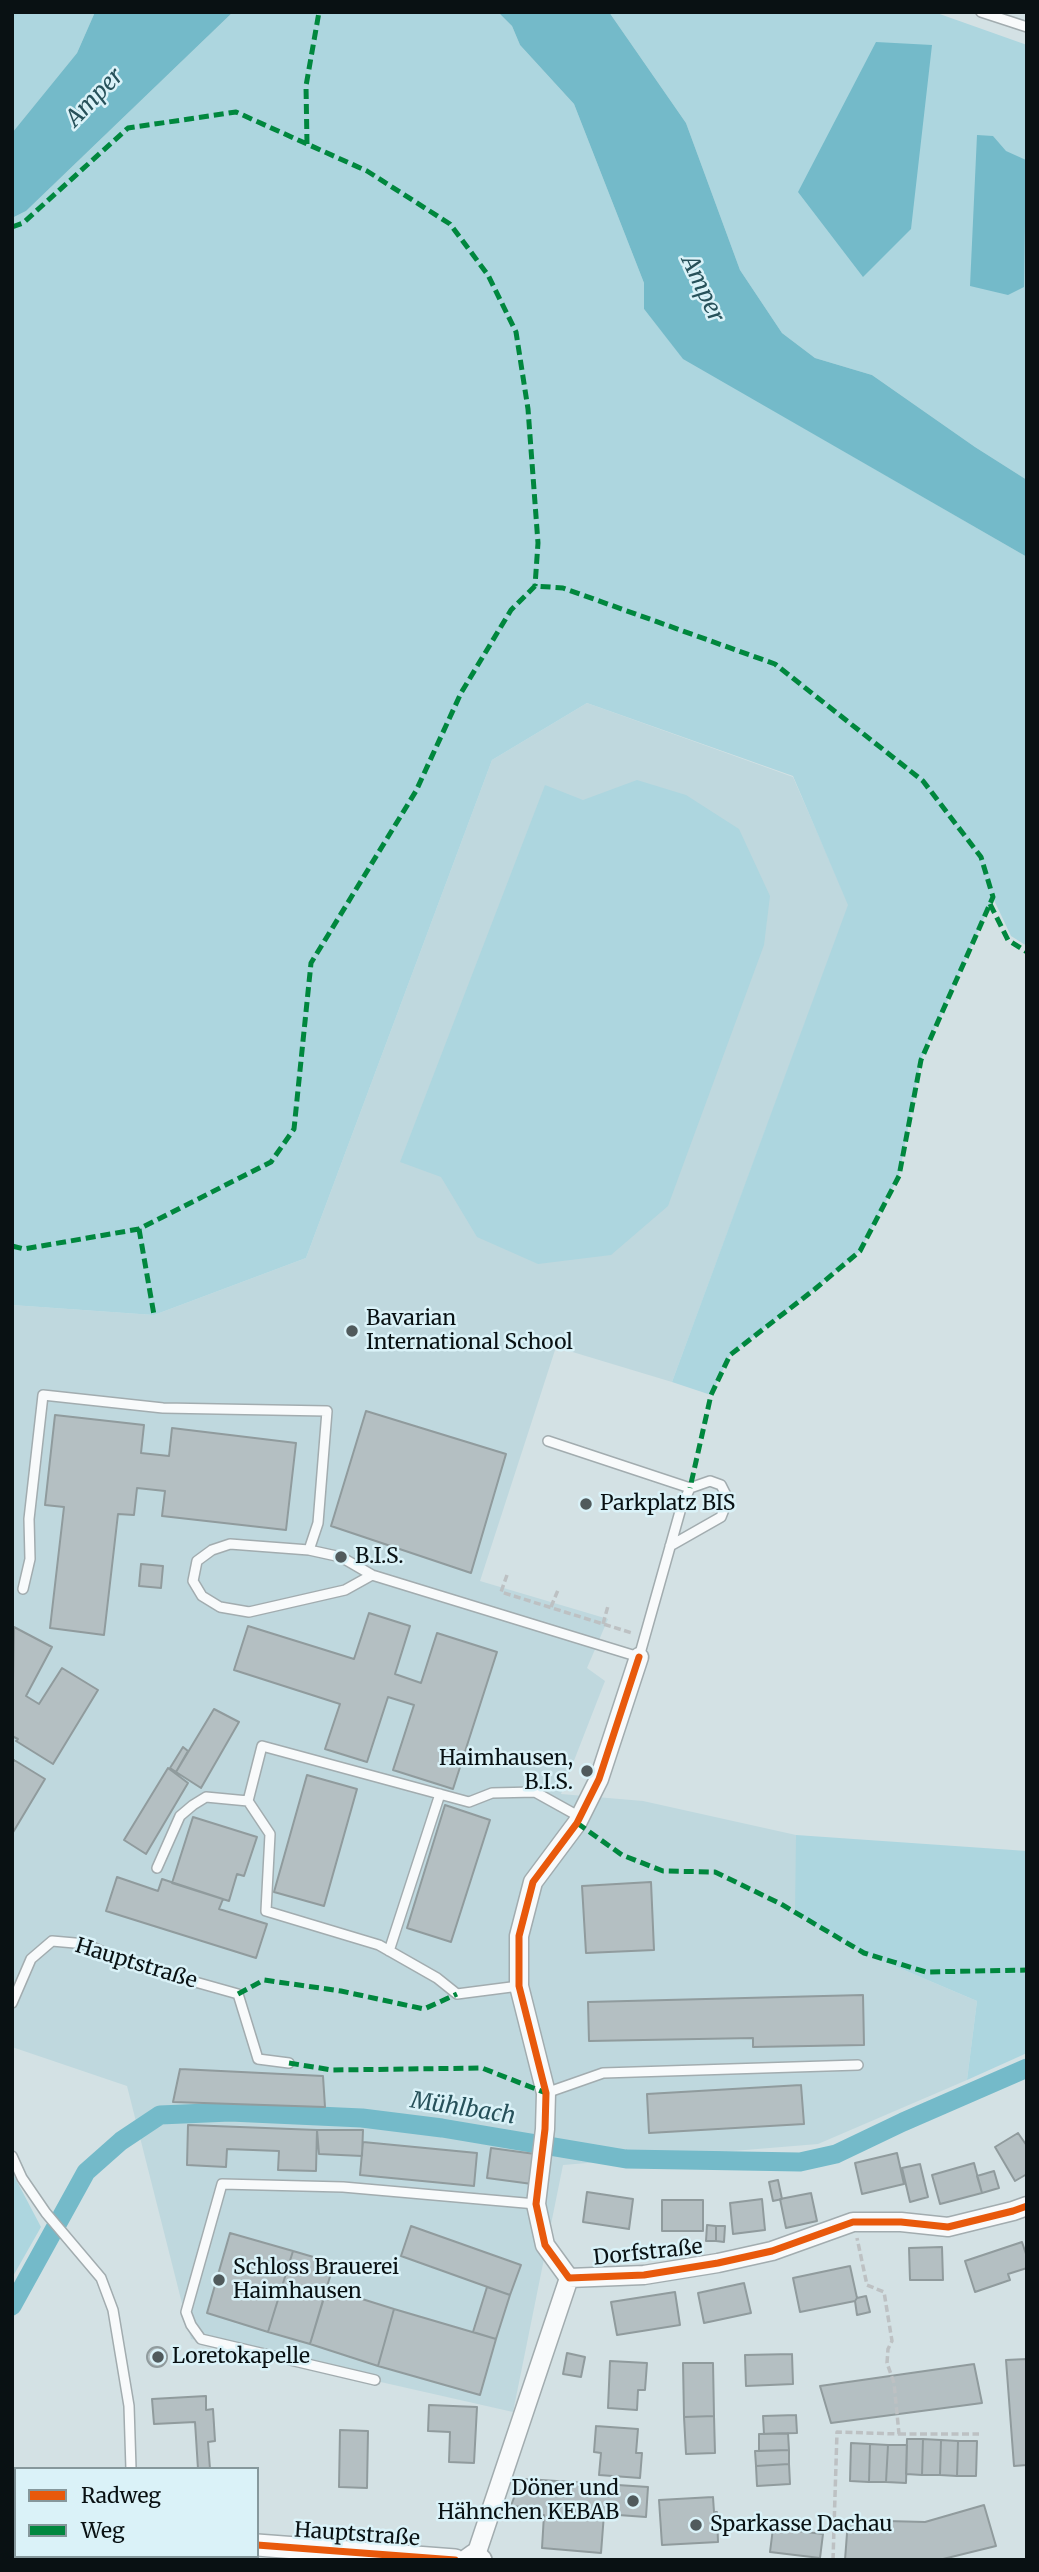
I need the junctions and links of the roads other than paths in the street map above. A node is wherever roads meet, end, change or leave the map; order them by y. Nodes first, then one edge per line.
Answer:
1 (981, 12) edge
2 (1027, 27) edge
3 (548, 1441) dead end
4 (690, 1488) junction
5 (670, 1546) junction
6 (309, 1550) junction
7 (372, 1574) junction
8 (23, 1589) dead end
9 (639, 1657) junction
10 (440, 1794) junction
11 (248, 1801) junction
12 (580, 1817) junction
13 (157, 1868) dead end
14 (389, 1951) junction
15 (519, 1986) junction
16 (12, 2003) edge
17 (289, 2063) dead end
18 (858, 2065) dead end
19 (546, 2093) junction
20 (12, 2156) edge
21 (536, 2204) junction
22 (1027, 2206) edge
23 (569, 2278) junction
24 (375, 2380) dead end
25 (131, 2467) edge
26 (259, 2545) edge
27 (309, 2555) edge
28 (474, 2558) edge
29 (455, 2560) edge

1 - 2 lane
3 - 4 lane
4 - 5 lane
4 - 5 lane
5 - 9 lane
6 - 7 lane
6 - 7 lane
6 - 8 lane
7 - 9 lane
9 - 12 street, Dorfstraße
10 - 11 lane
10 - 12 lane
10 - 14 lane
11 - 13 lane
11 - 14 lane
12 - 15 street, Dorfstraße
14 - 15 lane
15 - 19 street, Dorfstraße
16 - 17 lane, Hauptstraße
18 - 19 lane
19 - 21 street, Dorfstraße
20 - 25 lane
21 - 23 street, Dorfstraße
21 - 24 lane
22 - 23 street, Dorfstraße
23 - 28 street, Dorfstraße
26 - 27 street, Hauptstraße
27 - 29 street, Hauptstraße

